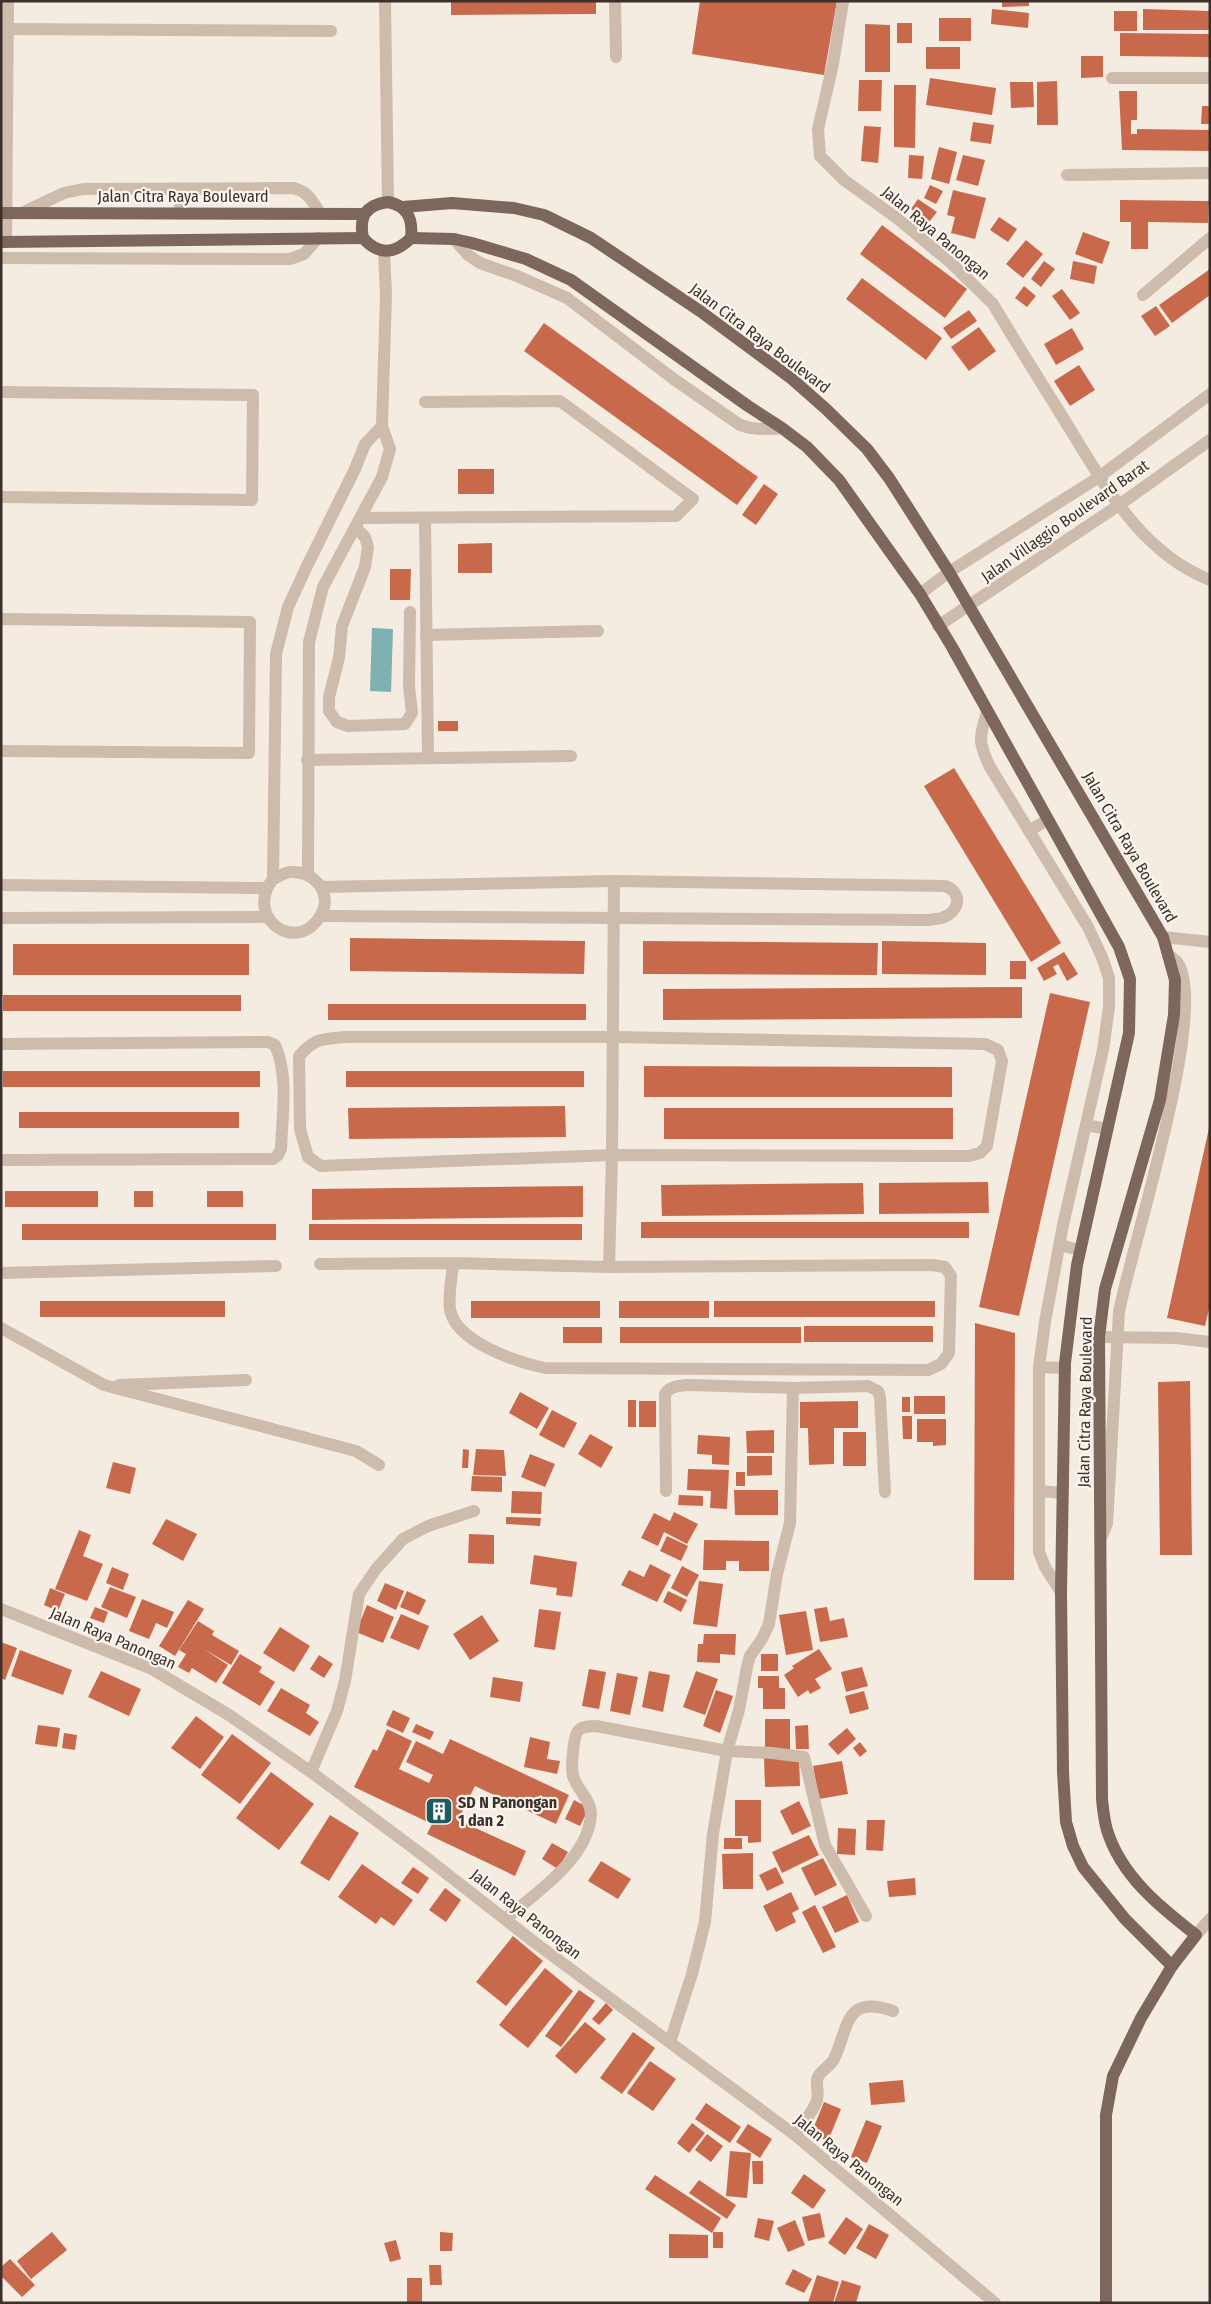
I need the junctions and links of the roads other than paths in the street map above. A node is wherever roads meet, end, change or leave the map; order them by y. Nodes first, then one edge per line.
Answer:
1 (8, 1) edge
2 (385, 1) edge
3 (615, 1) edge
4 (843, 1) edge
5 (4, 29) edge
6 (331, 31) dead end
7 (616, 58) dead end
8 (1112, 78) dead end
9 (1210, 78) edge
10 (1210, 173) edge
11 (1067, 175) dead end
12 (182, 189) junction
13 (388, 202) junction
14 (403, 208) junction
15 (26, 212) junction
16 (180, 212) junction
17 (4, 213) edge
18 (320, 213) junction
19 (364, 214) junction
20 (318, 238) junction
21 (364, 238) junction
22 (411, 238) junction
23 (1210, 238) edge
24 (454, 239) junction
25 (161, 240) junction
26 (72, 241) junction
27 (4, 242) edge
28 (384, 252) junction
29 (1, 258) edge
30 (72, 258) junction
31 (162, 258) junction
32 (578, 284) junction
33 (1143, 295) dead end
34 (567, 298) junction
35 (669, 349) junction
36 (658, 366) junction
37 (1, 392) edge
38 (1210, 394) edge
39 (424, 402) dead end
40 (382, 426) junction
41 (782, 428) junction
42 (1210, 440) edge
43 (1100, 477) junction
44 (1, 497) edge
45 (1119, 505) junction
46 (424, 518) junction
47 (358, 522) junction
48 (949, 572) junction
49 (1210, 580) edge
50 (920, 594) junction
51 (969, 607) junction
52 (410, 612) dead end
53 (1, 619) edge
54 (938, 626) junction
55 (598, 631) dead end
56 (426, 635) junction
57 (987, 712) junction
58 (1, 751) edge
59 (571, 756) dead end
60 (428, 758) junction
61 (307, 760) junction
62 (1047, 820) junction
63 (1029, 831) junction
64 (308, 875) junction
65 (614, 881) junction
66 (270, 884) junction
67 (1, 885) edge
68 (321, 887) junction
69 (322, 916) junction
70 (266, 917) junction
71 (614, 917) junction
72 (1, 918) edge
73 (1104, 920) junction
74 (1088, 927) junction
75 (1163, 937) junction
76 (1210, 942) edge
77 (1168, 955) junction
78 (1109, 1007) junction
79 (1130, 1008) junction
80 (612, 1037) junction
81 (1, 1044) edge
82 (1086, 1125) junction
83 (1107, 1129) junction
84 (1147, 1144) junction
85 (1162, 1147) junction
86 (612, 1155) junction
87 (1, 1160) edge
88 (1058, 1245) junction
89 (1080, 1250) junction
90 (453, 1263) junction
91 (320, 1264) dead end
92 (276, 1266) dead end
93 (609, 1267) junction
94 (1, 1273) edge
95 (1, 1328) edge
96 (1099, 1337) junction
97 (1117, 1337) junction
98 (1210, 1342) edge
99 (1039, 1367) junction
100 (1065, 1368) junction
101 (246, 1380) dead end
102 (104, 1385) junction
103 (793, 1388) junction
104 (379, 1465) dead end
105 (666, 1491) dead end
106 (1039, 1491) junction
107 (885, 1492) dead end
108 (1063, 1493) junction
109 (474, 1511) dead end
110 (1100, 1538) junction
111 (1061, 1592) junction
112 (1, 1609) edge
113 (727, 1751) junction
114 (311, 1772) junction
115 (866, 1916) dead end
116 (505, 1919) junction
117 (1210, 1919) edge
118 (1196, 1935) junction
119 (1172, 1966) junction
120 (893, 2011) dead end
121 (670, 2042) junction
122 (795, 2135) junction
123 (995, 2303) edge
124 (1106, 2303) edge

1 - 5 street
2 - 13 street
3 - 7 street
4 - 43 street, Jalan Raya Panongan
5 - 6 street
5 - 17 street
8 - 9 street
10 - 11 street
12 - 15 street
12 - 16 street
12 - 18 street
13 - 14 main road
13 - 19 main road
14 - 22 main road
14 - 48 main road, Jalan Citra Raya Boulevard
15 - 16 main road, Jalan Citra Raya Boulevard
15 - 17 main road, Jalan Citra Raya Boulevard
16 - 18 main road, Jalan Citra Raya Boulevard
17 - 27 street
18 - 19 main road, Jalan Citra Raya Boulevard
19 - 21 main road
20 - 21 main road
20 - 25 main road
20 - 31 street
21 - 28 main road
22 - 24 main road, Jalan Citra Raya Boulevard
22 - 28 main road
23 - 33 street
24 - 32 main road, Jalan Citra Raya Boulevard
24 - 34 street
25 - 26 main road
25 - 31 street
26 - 27 main road
26 - 30 street
28 - 40 street
29 - 30 street
30 - 31 street
32 - 34 street
32 - 35 main road, Jalan Citra Raya Boulevard
34 - 36 street
35 - 36 street
35 - 41 main road, Jalan Citra Raya Boulevard
36 - 41 street
37 - 44 street
38 - 43 street, Jalan Villaggio Boulevard Barat
39 - 46 street
40 - 47 street
40 - 66 street
41 - 50 main road, Jalan Citra Raya Boulevard
42 - 45 street, Jalan Villaggio Boulevard Barat
43 - 45 street, Jalan Raya Panongan
43 - 48 street, Jalan Villaggio Boulevard Barat
45 - 49 street, Jalan Raya Panongan
45 - 51 street, Jalan Villaggio Boulevard Barat
46 - 47 street
46 - 56 street
47 - 52 street
47 - 61 street
48 - 50 street, Jalan Villaggio Boulevard Barat
48 - 51 main road, Jalan Citra Raya Boulevard
50 - 54 main road, Jalan Citra Raya Boulevard
51 - 54 street, Jalan Villaggio Boulevard Barat
51 - 75 main road, Jalan Citra Raya Boulevard
53 - 58 street
54 - 57 main road, Jalan Citra Raya Boulevard
55 - 56 street
56 - 60 street
57 - 62 main road, Jalan Citra Raya Boulevard
57 - 63 street
59 - 60 street
60 - 61 street
61 - 64 street
62 - 63 street
62 - 73 main road, Jalan Citra Raya Boulevard
63 - 74 street
64 - 66 street
64 - 68 street
65 - 68 street
65 - 71 street
65 - 71 street
66 - 67 street
66 - 70 street
68 - 69 street
69 - 70 street
69 - 71 street
70 - 72 street
71 - 80 street
73 - 74 street
73 - 79 main road, Jalan Citra Raya Boulevard
74 - 78 street
75 - 76 street
75 - 77 main road, Jalan Citra Raya Boulevard
77 - 84 main road, Jalan Citra Raya Boulevard
77 - 85 street
78 - 79 street
78 - 82 street
79 - 83 main road, Jalan Citra Raya Boulevard
80 - 86 street
80 - 86 street
80 - 86 street
81 - 87 street
82 - 83 street
82 - 88 street
83 - 89 main road, Jalan Citra Raya Boulevard
84 - 85 street
84 - 96 main road, Jalan Citra Raya Boulevard
85 - 97 street
86 - 93 street
88 - 89 street
88 - 99 street
89 - 100 main road, Jalan Citra Raya Boulevard
90 - 91 street
90 - 93 street
90 - 93 street
92 - 94 street
95 - 102 street
96 - 97 street
96 - 110 main road, Jalan Citra Raya Boulevard
97 - 98 street
97 - 110 street
99 - 100 street
99 - 106 street
100 - 108 main road, Jalan Citra Raya Boulevard
101 - 102 street
102 - 104 street
103 - 105 street
103 - 107 street
103 - 113 street
106 - 108 street
106 - 111 street
108 - 111 main road, Jalan Citra Raya Boulevard
109 - 114 street
110 - 118 main road, Jalan Citra Raya Boulevard
111 - 119 main road, Jalan Citra Raya Boulevard
112 - 114 street, Jalan Raya Panongan
113 - 115 street
113 - 116 street
113 - 121 street
114 - 116 street, Jalan Raya Panongan
116 - 121 street, Jalan Raya Panongan
117 - 118 street
118 - 119 main road
119 - 124 main road
120 - 122 street
121 - 122 street, Jalan Raya Panongan
122 - 123 street, Jalan Raya Panongan

